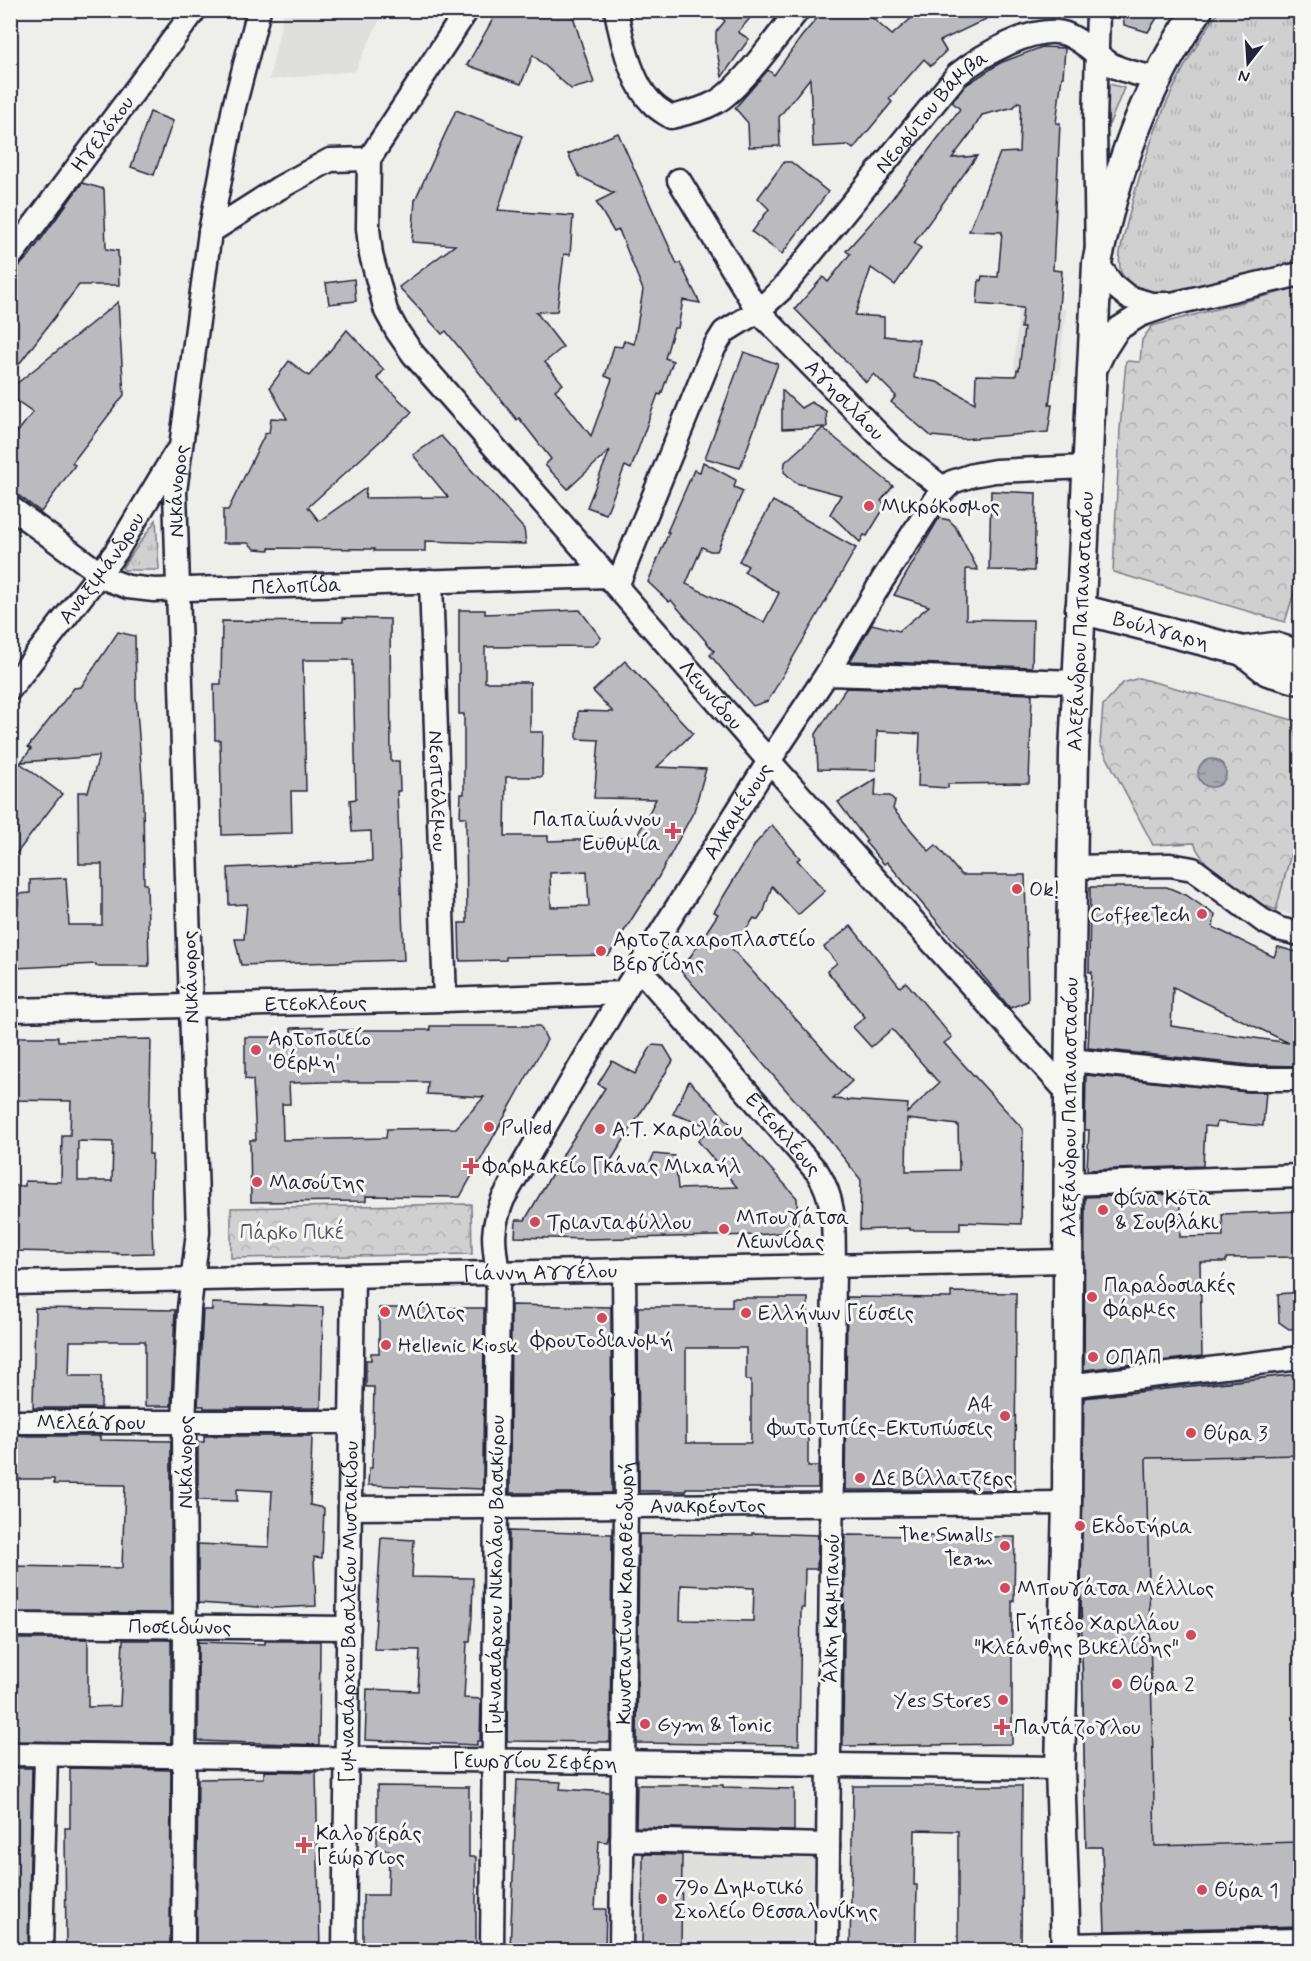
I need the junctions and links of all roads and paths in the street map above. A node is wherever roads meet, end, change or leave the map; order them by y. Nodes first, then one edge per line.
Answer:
1 (195, 10) edge
2 (260, 10) edge
3 (468, 10) edge
4 (616, 10) edge
5 (798, 10) edge
6 (1098, 10) edge
7 (1198, 10) edge
8 (1097, 52) junction
9 (1156, 78) junction
10 (369, 159) junction
11 (679, 180) dead end
12 (210, 232) junction
13 (10, 257) edge
14 (1096, 263) junction
15 (1300, 274) edge
16 (1172, 303) junction
17 (753, 313) junction
18 (1091, 382) junction
19 (182, 442) junction
20 (1086, 467) junction
21 (944, 489) junction
22 (10, 507) edge
23 (99, 574) junction
24 (431, 580) junction
25 (613, 581) junction
26 (178, 589) junction
27 (1080, 609) junction
28 (1243, 651) junction
29 (1300, 654) edge
30 (827, 674) junction
31 (1300, 681) edge
32 (1077, 682) junction
33 (10, 689) edge
34 (769, 761) junction
35 (1072, 867) junction
36 (1300, 934) edge
37 (639, 968) junction
38 (622, 993) junction
39 (445, 1000) junction
40 (191, 1004) junction
41 (11, 1010) edge
42 (1071, 1060) junction
43 (1300, 1079) edge
44 (1069, 1094) junction
45 (1300, 1176) edge
46 (1068, 1184) junction
47 (1067, 1261) junction
48 (834, 1266) junction
49 (624, 1270) junction
50 (498, 1273) junction
51 (353, 1276) junction
52 (192, 1279) junction
53 (10, 1283) edge
54 (1300, 1358) edge
55 (1067, 1386) junction
56 (10, 1422) edge
57 (184, 1422) junction
58 (351, 1422) junction
59 (1067, 1503) junction
60 (832, 1505) junction
61 (496, 1507) junction
62 (626, 1507) junction
63 (350, 1508) junction
64 (10, 1625) edge
65 (185, 1627) junction
66 (348, 1628) junction
67 (10, 1754) edge
68 (46, 1755) junction
69 (184, 1756) junction
70 (347, 1759) junction
71 (495, 1761) junction
72 (623, 1762) junction
73 (830, 1765) junction
74 (1060, 1768) junction
75 (622, 1840) junction
76 (828, 1845) junction
77 (1300, 1940) edge
78 (1066, 1948) edge
79 (41, 1950) edge
80 (183, 1950) edge
81 (344, 1950) edge
82 (492, 1950) edge
83 (621, 1950) edge
84 (826, 1950) edge

1 - 13 street, Ηγελόχου
2 - 12 street, Νικάνορος
3 - 10 street
4 - 5 street
6 - 8 street, Αλεξάνδρου Παπαναστασίου
7 - 9 main road, Αλεξάνδρου Παπαναστασίου
8 - 9 street, Νεοφύτου Βάμβα
8 - 14 street, Αλεξάνδρου Παπαναστασίου
8 - 17 street, Νεοφύτου Βάμβα
9 - 14 main road, Αλεξάνδρου Παπαναστασίου
10 - 12 street
10 - 25 street, Λεωνίδου
11 - 17 street, Αγησιλάου
12 - 19 street, Νικάνορος
14 - 16 street
14 - 18 main road, Αλεξάνδρου Παπαναστασίου
15 - 16 street
16 - 18 street
17 - 21 street, Αγησιλάου
17 - 25 street, Νεοφύτου Βάμβα
18 - 20 main road, Αλεξάνδρου Παπαναστασίου
19 - 23 street, Αναξιμάνδρου
19 - 26 street, Νικάνορος
20 - 21 street, Αλκαμένους
20 - 27 main road, Αλεξάνδρου Παπαναστασίου
21 - 30 street, Αλκαμένους
22 - 23 street, Πελοπίδα
23 - 26 street, Πελοπίδα
23 - 33 street, Αναξιμάνδρου
24 - 25 street, Πελοπίδα
24 - 26 street, Πελοπίδα
24 - 39 street, Νεοπτόλεμου
25 - 34 street, Λεωνίδου
26 - 40 street, Νικάνορος
27 - 28 main road, Βούλγαρη
27 - 32 main road, Αλεξάνδρου Παπαναστασίου
28 - 29 main road, Βούλγαρη
28 - 31 main road, Βούλγαρη
30 - 32 street
30 - 34 street, Αλκαμένους
32 - 35 main road, Αλεξάνδρου Παπαναστασίου
34 - 37 street, Αλκαμένους
34 - 44 street, Λεωνίδου
35 - 36 street
35 - 42 main road, Αλεξάνδρου Παπαναστασίου
37 - 38 street, Αλκαμένους
37 - 48 street, Ετεοκλέους
38 - 39 street, Ετεοκλέους
38 - 50 street, Αλκαμένους
39 - 40 street, Ετεοκλέους
40 - 41 street, Ετεοκλέους
40 - 52 street, Νικάνορος
42 - 43 street
42 - 44 main road, Αλεξάνδρου Παπαναστασίου
44 - 46 main road, Αλεξάνδρου Παπαναστασίου
45 - 46 street
46 - 47 main road, Αλεξάνδρου Παπαναστασίου
47 - 48 street, Γιάννη Αγγέλου
47 - 55 main road, Αλεξάνδρου Παπαναστασίου
48 - 49 street, Γιάννη Αγγέλου
48 - 60 street, Άλκη Καμπανού
49 - 50 street, Γιάννη Αγγέλου
49 - 62 street, Κωνσταντίνου Καραθεοδωρή
50 - 51 street, Γιάννη Αγγέλου
50 - 61 street, Γυμνασιάρχου Νικολάου Βασικύρου
51 - 52 street, Γιάννη Αγγέλου
51 - 58 street, Γυμνασιάρχου Βασιλείου Μυστακίδου
52 - 53 street, Γιάννη Αγγέλου
52 - 57 street, Νικάνορος
54 - 55 street
55 - 59 main road, Αλεξάνδρου Παπαναστασίου
56 - 57 street, Μελεάγρου
57 - 58 street, Μελεάγρου
57 - 65 street, Νικάνορος
58 - 63 street, Γυμνασιάρχου Βασιλείου Μυστακίδου
59 - 60 street, Ανακρέοντος
59 - 74 main road, Αλεξάνδρου Παπαναστασίου
60 - 62 street, Ανακρέοντος
60 - 73 street, Άλκη Καμπανού
61 - 62 street, Ανακρέοντος
61 - 63 street, Ανακρέοντος
61 - 71 street, Γυμνασιάρχου Νικολάου Βασικύρου
62 - 72 street, Κωνσταντίνου Καραθεοδωρή
63 - 66 street, Γυμνασιάρχου Βασιλείου Μυστακίδου
64 - 65 street, Ποσειδώνος
65 - 66 street, Ποσειδώνος
65 - 69 street, Νικάνορος
66 - 70 street, Γυμνασιάρχου Βασιλείου Μυστακίδου
67 - 68 street, Γεωργίου Σεφέρη
68 - 69 street, Γεωργίου Σεφέρη
68 - 79 street
69 - 70 street, Γεωργίου Σεφέρη
69 - 80 street, Νικάνορος
70 - 71 street, Γεωργίου Σεφέρη
70 - 81 street, Γυμνασιάρχου Βασιλείου Μυστακίδου
71 - 72 street, Γεωργίου Σεφέρη
71 - 82 street, Γυμνασιάρχου Νικολάου Βασικύρου
72 - 73 street, Γεωργίου Σεφέρη
72 - 75 street, Κωνσταντίνου Καραθεοδωρή
73 - 74 street, Γεωργίου Σεφέρη
73 - 76 street, Άλκη Καμπανού
74 - 78 main road, Αλεξάνδρου Παπαναστασίου
75 - 76 street
75 - 83 street, Κωνσταντίνου Καραθεοδωρή
76 - 84 street, Άλκη Καμπανού
77 - 78 street

